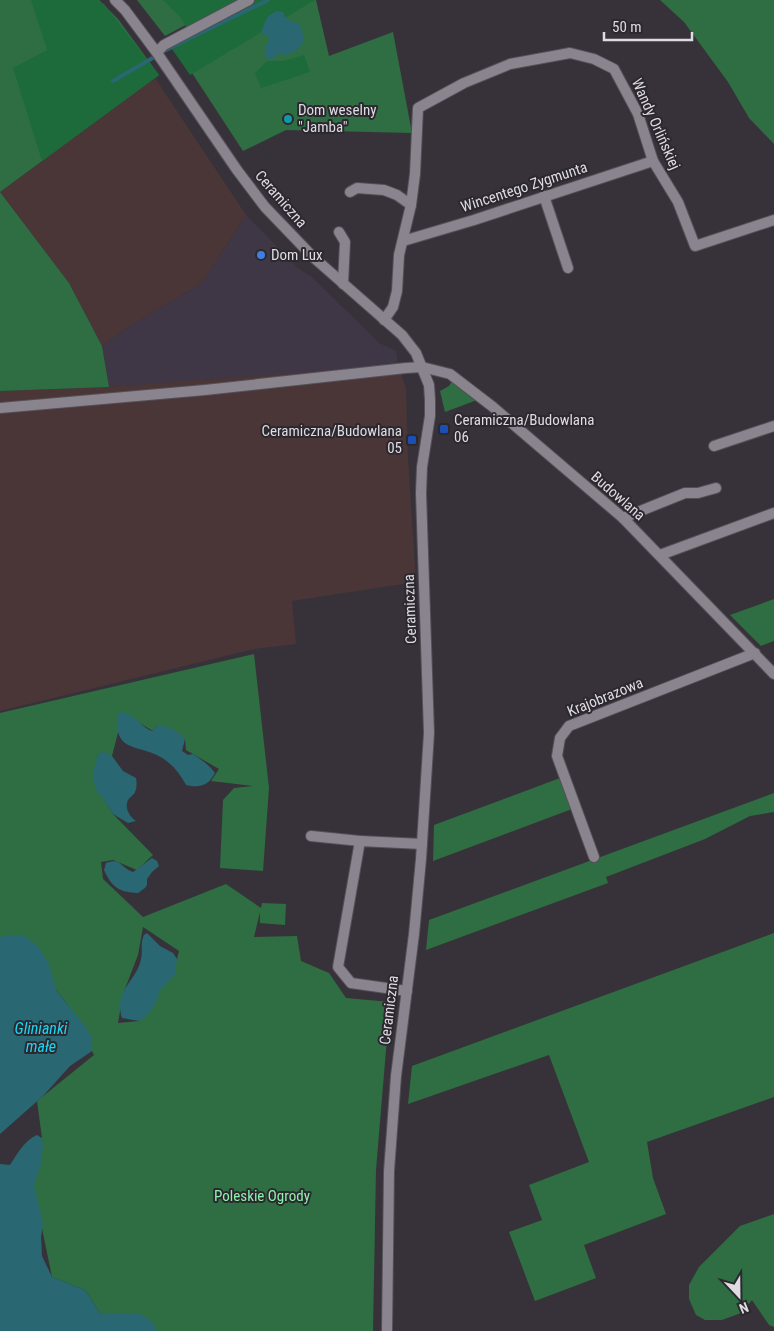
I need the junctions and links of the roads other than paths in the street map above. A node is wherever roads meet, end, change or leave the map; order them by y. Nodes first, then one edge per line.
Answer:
1 (115, 0) edge
2 (248, 0) edge
3 (159, 54) junction
4 (653, 161) junction
5 (350, 192) dead end
6 (544, 196) junction
7 (411, 205) junction
8 (774, 220) edge
9 (339, 232) dead end
10 (403, 241) junction
11 (568, 268) dead end
12 (343, 284) junction
13 (384, 320) junction
14 (422, 367) junction
15 (0, 408) edge
16 (774, 426) edge
17 (714, 446) dead end
18 (716, 488) dead end
19 (774, 513) edge
20 (622, 518) junction
21 (660, 555) junction
22 (755, 654) junction
23 (774, 674) edge
24 (311, 836) dead end
25 (360, 841) junction
26 (422, 844) junction
27 (594, 857) dead end
28 (407, 991) junction
29 (386, 1331) edge

1 - 3 street, Ceramiczna
2 - 3 street
3 - 12 street, Ceramiczna
4 - 6 street, Wincentego Zygmunta
4 - 7 street, Wandy Orlińskiej
4 - 8 street, Wandy Orlińskiej
5 - 7 street
6 - 10 street, Wincentego Zygmunta
6 - 11 street
7 - 10 street
9 - 12 street
10 - 13 street
12 - 13 street, Ceramiczna
13 - 14 street, Ceramiczna
14 - 15 street, Budowlana
14 - 20 street, Budowlana
14 - 26 street, Ceramiczna
16 - 17 street
18 - 20 street
19 - 21 street
20 - 21 street, Budowlana
21 - 22 street, Budowlana
22 - 23 street, Budowlana
22 - 27 street, Krajobrazowa
24 - 25 street
25 - 26 street
25 - 28 street
26 - 28 street, Ceramiczna
28 - 29 street, Ceramiczna

